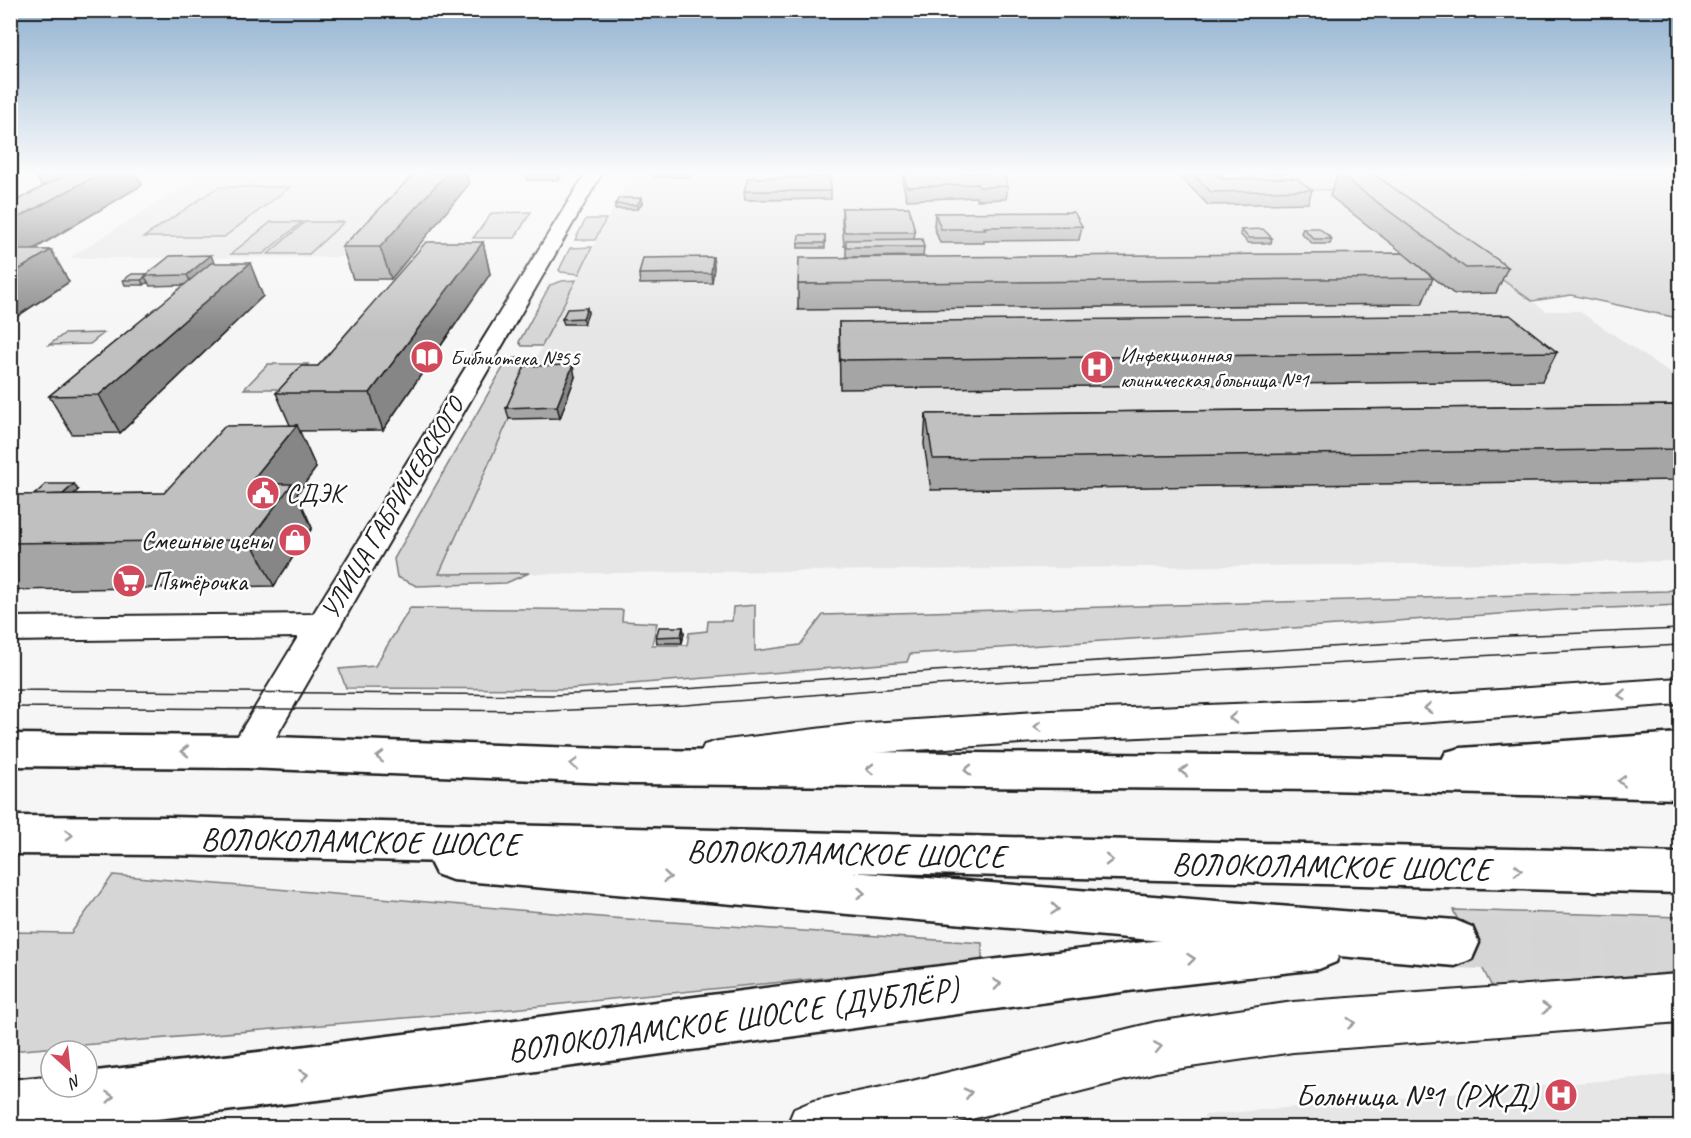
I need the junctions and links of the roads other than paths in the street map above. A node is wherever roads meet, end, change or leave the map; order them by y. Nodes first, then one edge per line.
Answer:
1 (562, 226) edge
2 (322, 625) junction
3 (10, 629) edge
4 (1680, 691) edge
5 (1680, 749) edge
6 (10, 750) edge
7 (247, 752) junction
8 (633, 767) junction
9 (1326, 773) junction
10 (1680, 782) edge
11 (10, 835) edge
12 (169, 836) junction
13 (1680, 873) edge
14 (1680, 998) edge
15 (10, 1108) edge
16 (813, 1128) edge

1 - 2 street, УЛИЦА ГАБРИЧЕВСКОГО
2 - 3 street
2 - 7 street, УЛИЦА ГАБРИЧЕВСКОГО
4 -> 8 street
5 - 9 main road
7 -> 6 main road
8 -> 7 main road
9 -> 8 main road
10 -> 9 main road
11 -> 12 main road, ВОЛОКОЛАМСКОЕ ШОССЕ
12 -> 13 main road, ВОЛОКОЛАМСКОЕ ШОССЕ
12 - 15 main road, ВОЛОКОЛАМСКОЕ ШОССЕ (ДУБЛЁР)
16 -> 14 street

